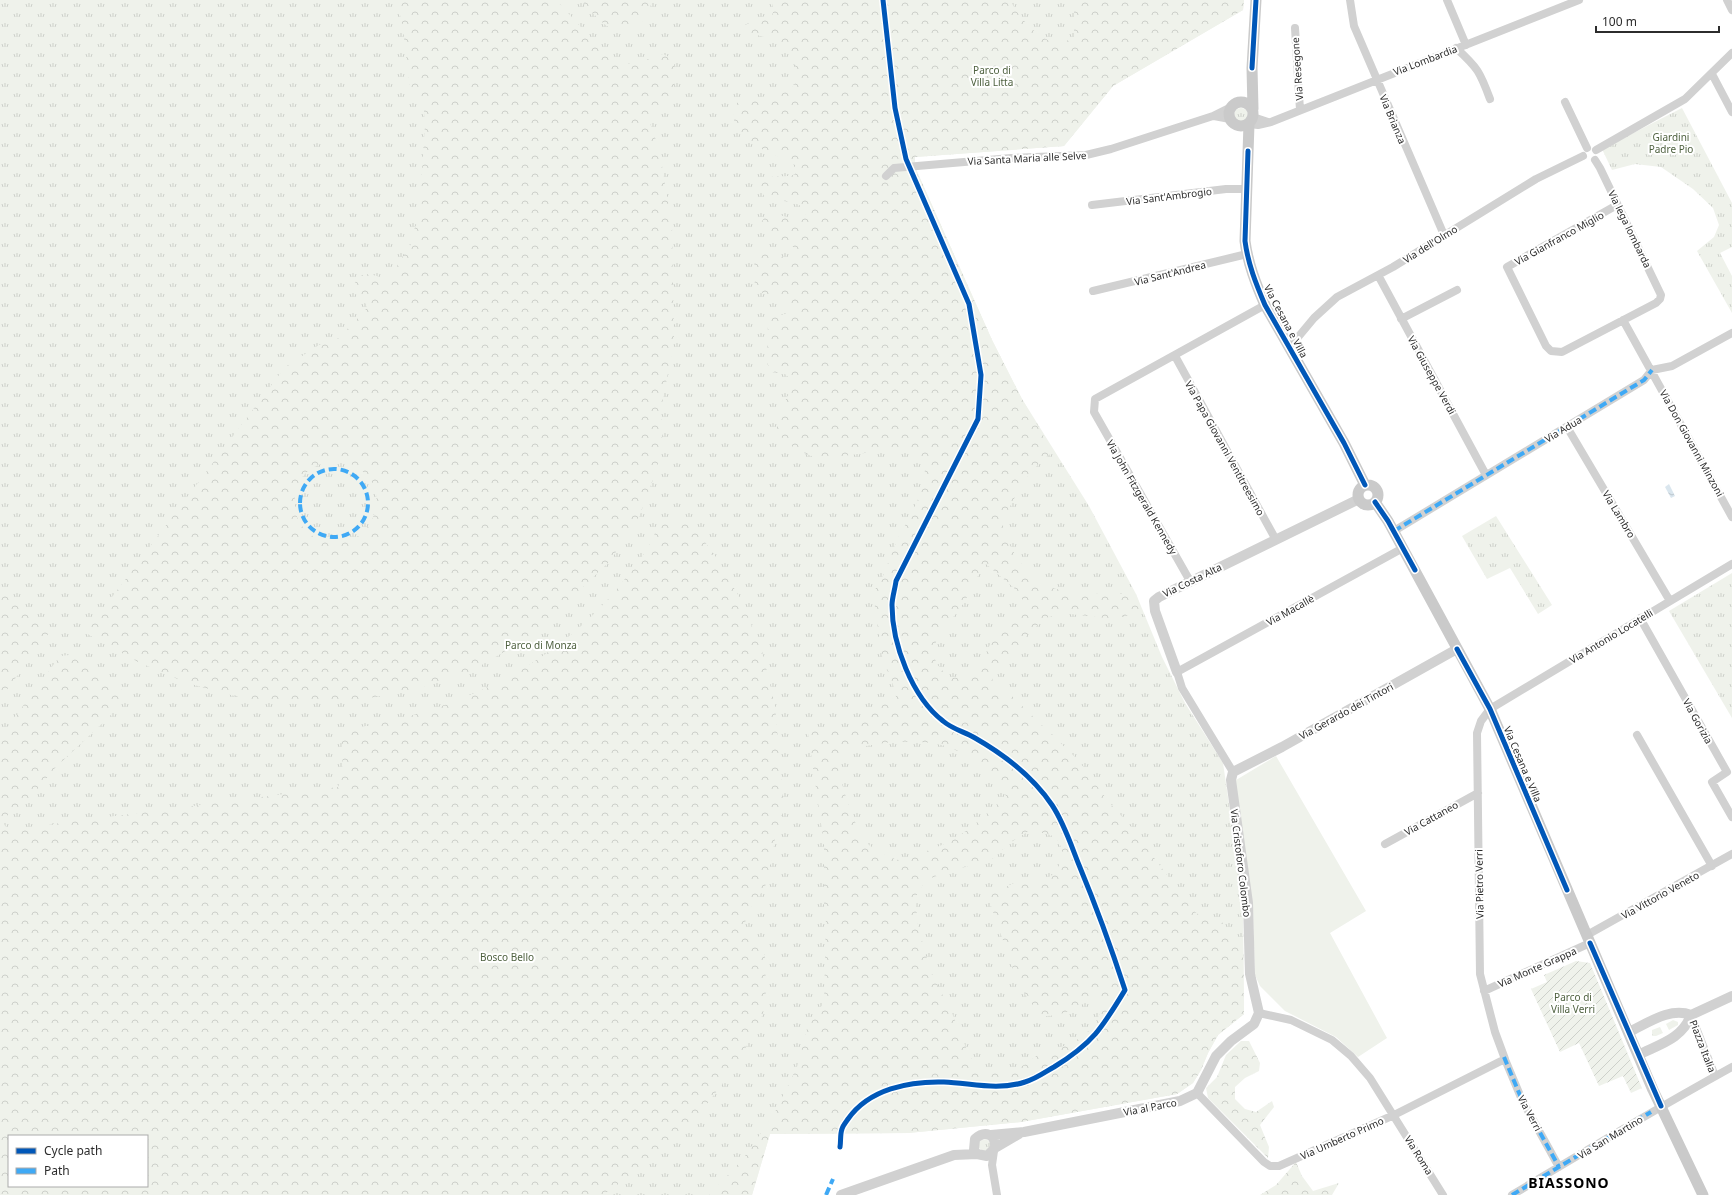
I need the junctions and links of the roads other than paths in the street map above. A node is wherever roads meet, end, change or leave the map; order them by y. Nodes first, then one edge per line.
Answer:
1 (1256, 0) edge
2 (1350, 0) edge
3 (1447, 0) edge
4 (1579, 0) edge
5 (1727, 0) edge
6 (1732, 10) edge
7 (1295, 28) dead end
8 (1466, 45) junction
9 (1456, 48) junction
10 (1732, 53) edge
11 (1252, 68) junction
12 (1712, 74) junction
13 (1377, 80) junction
14 (1490, 99) dead end
15 (1565, 102) dead end
16 (1235, 105) junction
17 (1300, 110) junction
18 (1732, 112) edge
19 (1213, 116) junction
20 (1245, 119) junction
21 (1587, 148) junction
22 (1596, 150) junction
23 (1583, 156) junction
24 (1595, 160) junction
25 (886, 176) dead end
26 (1247, 189) junction
27 (1618, 205) junction
28 (1092, 206) dead end
29 (1444, 235) junction
30 (1247, 254) junction
31 (1378, 275) junction
32 (1457, 290) dead end
33 (1094, 291) dead end
34 (1265, 306) junction
35 (1401, 319) junction
36 (1623, 320) junction
37 (1732, 333) edge
38 (1289, 348) junction
39 (1175, 356) junction
40 (1652, 370) junction
41 (1568, 427) junction
42 (1486, 475) junction
43 (1365, 485) junction
44 (1359, 500) junction
45 (1375, 502) junction
46 (1732, 516) edge
47 (1394, 531) junction
48 (1276, 540) junction
49 (1403, 548) junction
50 (1732, 564) edge
51 (1190, 581) junction
52 (1670, 601) junction
53 (1640, 618) junction
54 (1457, 649) junction
55 (1177, 672) junction
56 (1490, 709) junction
57 (1637, 735) dead end
58 (1233, 772) junction
59 (1478, 793) junction
60 (1732, 817) edge
61 (1385, 844) dead end
62 (1732, 854) edge
63 (1712, 866) junction
64 (1589, 939) junction
65 (1484, 991) junction
66 (1732, 996) edge
67 (1259, 1013) junction
68 (1691, 1015) junction
69 (1629, 1032) junction
70 (1638, 1055) junction
71 (1505, 1058) junction
72 (1732, 1067) edge
73 (1715, 1076) junction
74 (1198, 1093) junction
75 (1661, 1106) junction
76 (1394, 1115) junction
77 (1024, 1132) junction
78 (991, 1135) junction
79 (973, 1143) junction
80 (994, 1150) junction
81 (957, 1154) junction
82 (979, 1155) junction
83 (992, 1165) junction
84 (1559, 1167) junction
85 (842, 1195) edge
86 (997, 1195) edge
87 (1443, 1195) edge
88 (1512, 1195) edge
89 (1703, 1195) edge

1 - 11 main road, Via Cesana e Villa
2 - 13 street, Via Brianza
3 - 8 street
4 - 8 street, Via Lombardia
5 - 6 street
7 - 17 street, Via Resegone
8 - 9 street, Via Lombardia
9 - 13 street, Via Lombardia
9 - 14 street
10 - 12 street
11 - 16 main road, Via Cesana e Villa
11 - 20 main road, Via Cesana e Villa
12 - 18 street
12 - 22 street
13 - 17 street, Via Lombardia
13 - 29 street, Via Brianza
15 - 21 street
16 - 19 street, Via Santa Maria alle Selve
16 - 20 main road
16 - 20 main road
17 - 20 street, Via Lombardia
19 - 20 street
19 - 25 street, Via Santa Maria alle Selve
20 - 26 main road, Via Cesana e Villa
21 - 22 street
21 - 23 street
22 - 24 street
23 - 24 street
23 - 29 street, Via dell'Olmo
24 - 27 street, Via lega lombarda
26 - 28 street, Via Sant'Ambrogio
26 - 30 main road, Via Cesana e Villa
27 - 36 street, Via lega lombarda
27 - 36 street, Via Gianfranco Miglio
29 - 31 street, Via dell'Olmo
30 - 33 street, Via Sant'Andrea
30 - 34 main road, Via Cesana e Villa
31 - 35 street, Via Giuseppe Verdi
31 - 38 street, Via dell'Olmo
32 - 35 street
34 - 38 main road, Via Cesana e Villa
34 - 39 street
35 - 42 street, Via Giuseppe Verdi
36 - 40 street
37 - 40 street
38 - 43 main road, Via Cesana e Villa
39 - 48 street, Via Papa Giovanni Ventitreesimo
39 - 51 street, Via John Fitzgerald Kennedy
40 - 41 street, Via Adua
40 - 46 street, Via Don Giovanni Minzoni
41 - 42 street, Via Adua
41 - 52 street, Via Lambro
42 - 47 street, Via Adua
43 - 44 main road
43 - 45 main road
44 - 45 main road
44 - 48 street, Via Costa Alta
45 - 47 main road, Via Cesana e Villa
47 - 49 main road, Via Cesana e Villa
48 - 51 street, Via Costa Alta
49 - 54 main road, Via Cesana e Villa
49 - 55 street, Via Macallè
50 - 52 street, Via Antonio Locatelli
51 - 55 street, Via Costa Alta
52 - 53 street, Via Antonio Locatelli
53 - 56 street, Via Antonio Locatelli
53 - 60 street, Via Gorizia
54 - 56 main road, Via Cesana e Villa
54 - 58 street, Via Gerardo dei Tintori
55 - 58 street, Via Costa Alta
56 - 59 street, Via Pietro Verri
56 - 64 main road, Via Cesana e Villa
57 - 63 street
58 - 67 street, Via Cristoforo Colombo
59 - 61 street, Via Cattaneo
59 - 65 street, Via Pietro Verri
62 - 63 street, Via Vittorio Veneto
63 - 64 street, Via Vittorio Veneto
64 - 65 street, Via Monte Grappa
64 - 69 main road, Via Cesana e Villa
65 - 71 street, Via Pietro Verri
66 - 68 street
67 - 74 street
67 - 76 street
68 - 69 street, Piazza Italia
68 - 70 street, Piazza Italia
68 - 73 street, Piazza Italia
69 - 70 main road, Via Cesana e Villa
70 - 75 main road, Via Cesana e Villa
71 - 76 street, Via Umberto Primo
71 - 84 street, Via Verri
72 - 73 street, Via San Martino
73 - 75 street, Via San Martino
74 - 76 street, Via Umberto Primo
74 - 77 street, Via al Parco
75 - 84 street, Via San Martino
75 - 89 main road, Via Cesana e Villa
76 - 87 street, Via Roma
77 - 78 street, Via al Parco
77 - 80 street, Via al Parco
78 - 79 street
78 - 80 street
79 - 81 street
79 - 82 street
80 - 82 street
80 - 83 street
81 - 82 street
81 - 85 street
82 - 83 street
83 - 86 street
84 - 88 street, Via San Martino

